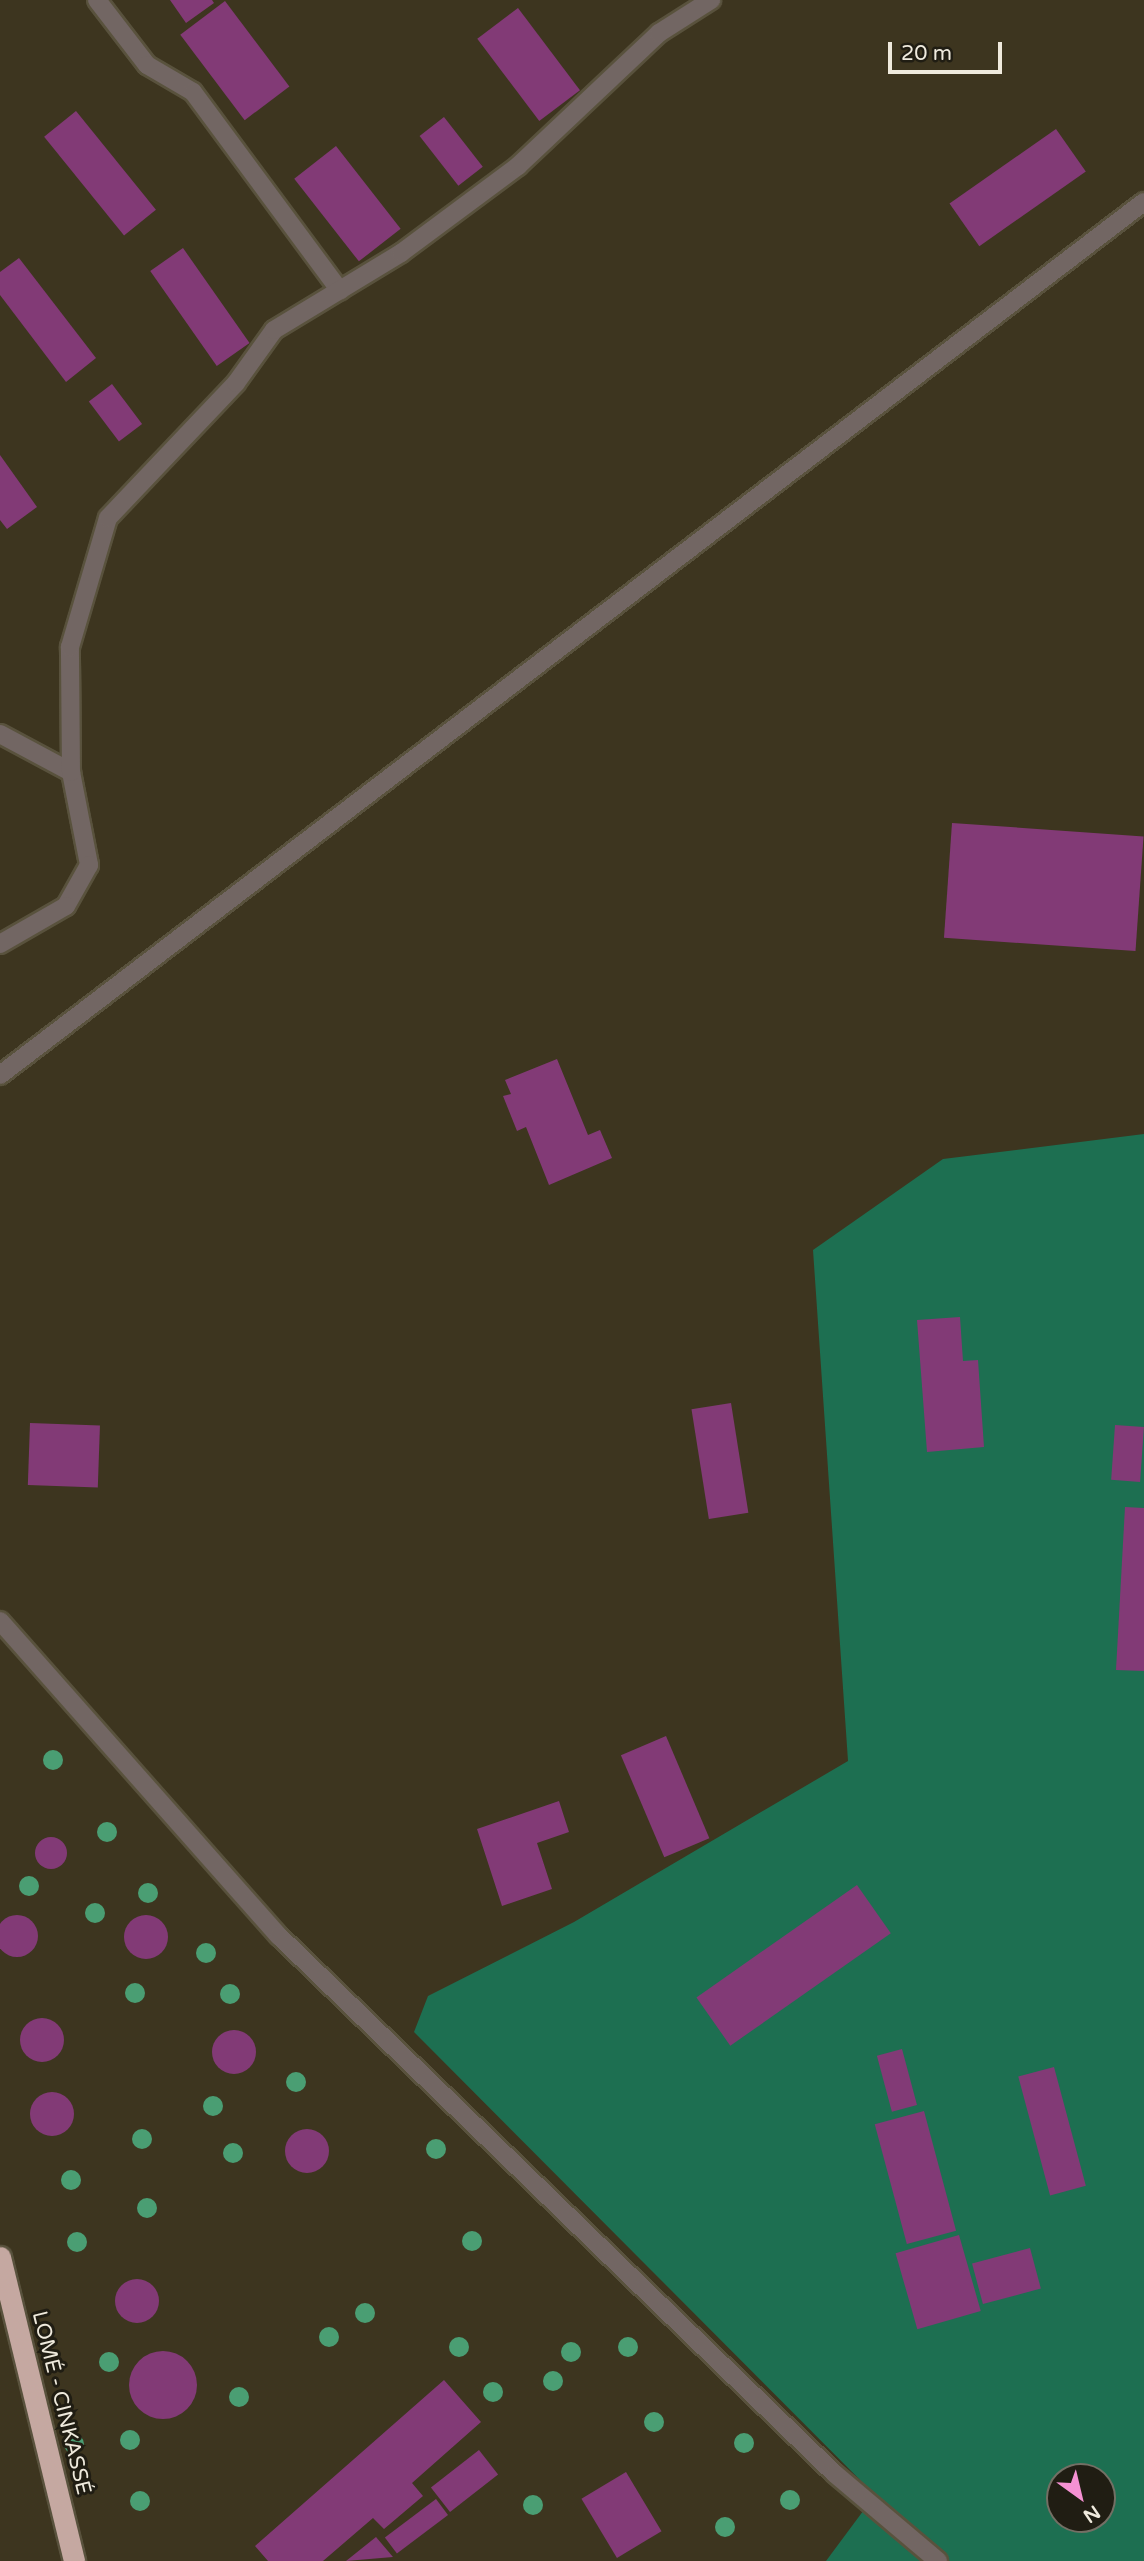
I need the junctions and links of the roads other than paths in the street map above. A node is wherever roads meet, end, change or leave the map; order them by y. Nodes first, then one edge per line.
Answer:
1 (97, 0) edge
2 (711, 0) edge
3 (1144, 202) edge
4 (340, 291) junction
5 (0, 734) edge
6 (71, 772) junction
7 (0, 944) edge
8 (0, 1075) edge
9 (0, 1621) edge
10 (0, 2257) edge
11 (74, 2561) edge
12 (938, 2561) edge

1 - 4 street
2 - 4 street
3 - 8 street
4 - 6 street
5 - 6 street
6 - 7 street
9 - 12 street
10 - 11 highway, LOMÉ - CINKASSÉ

